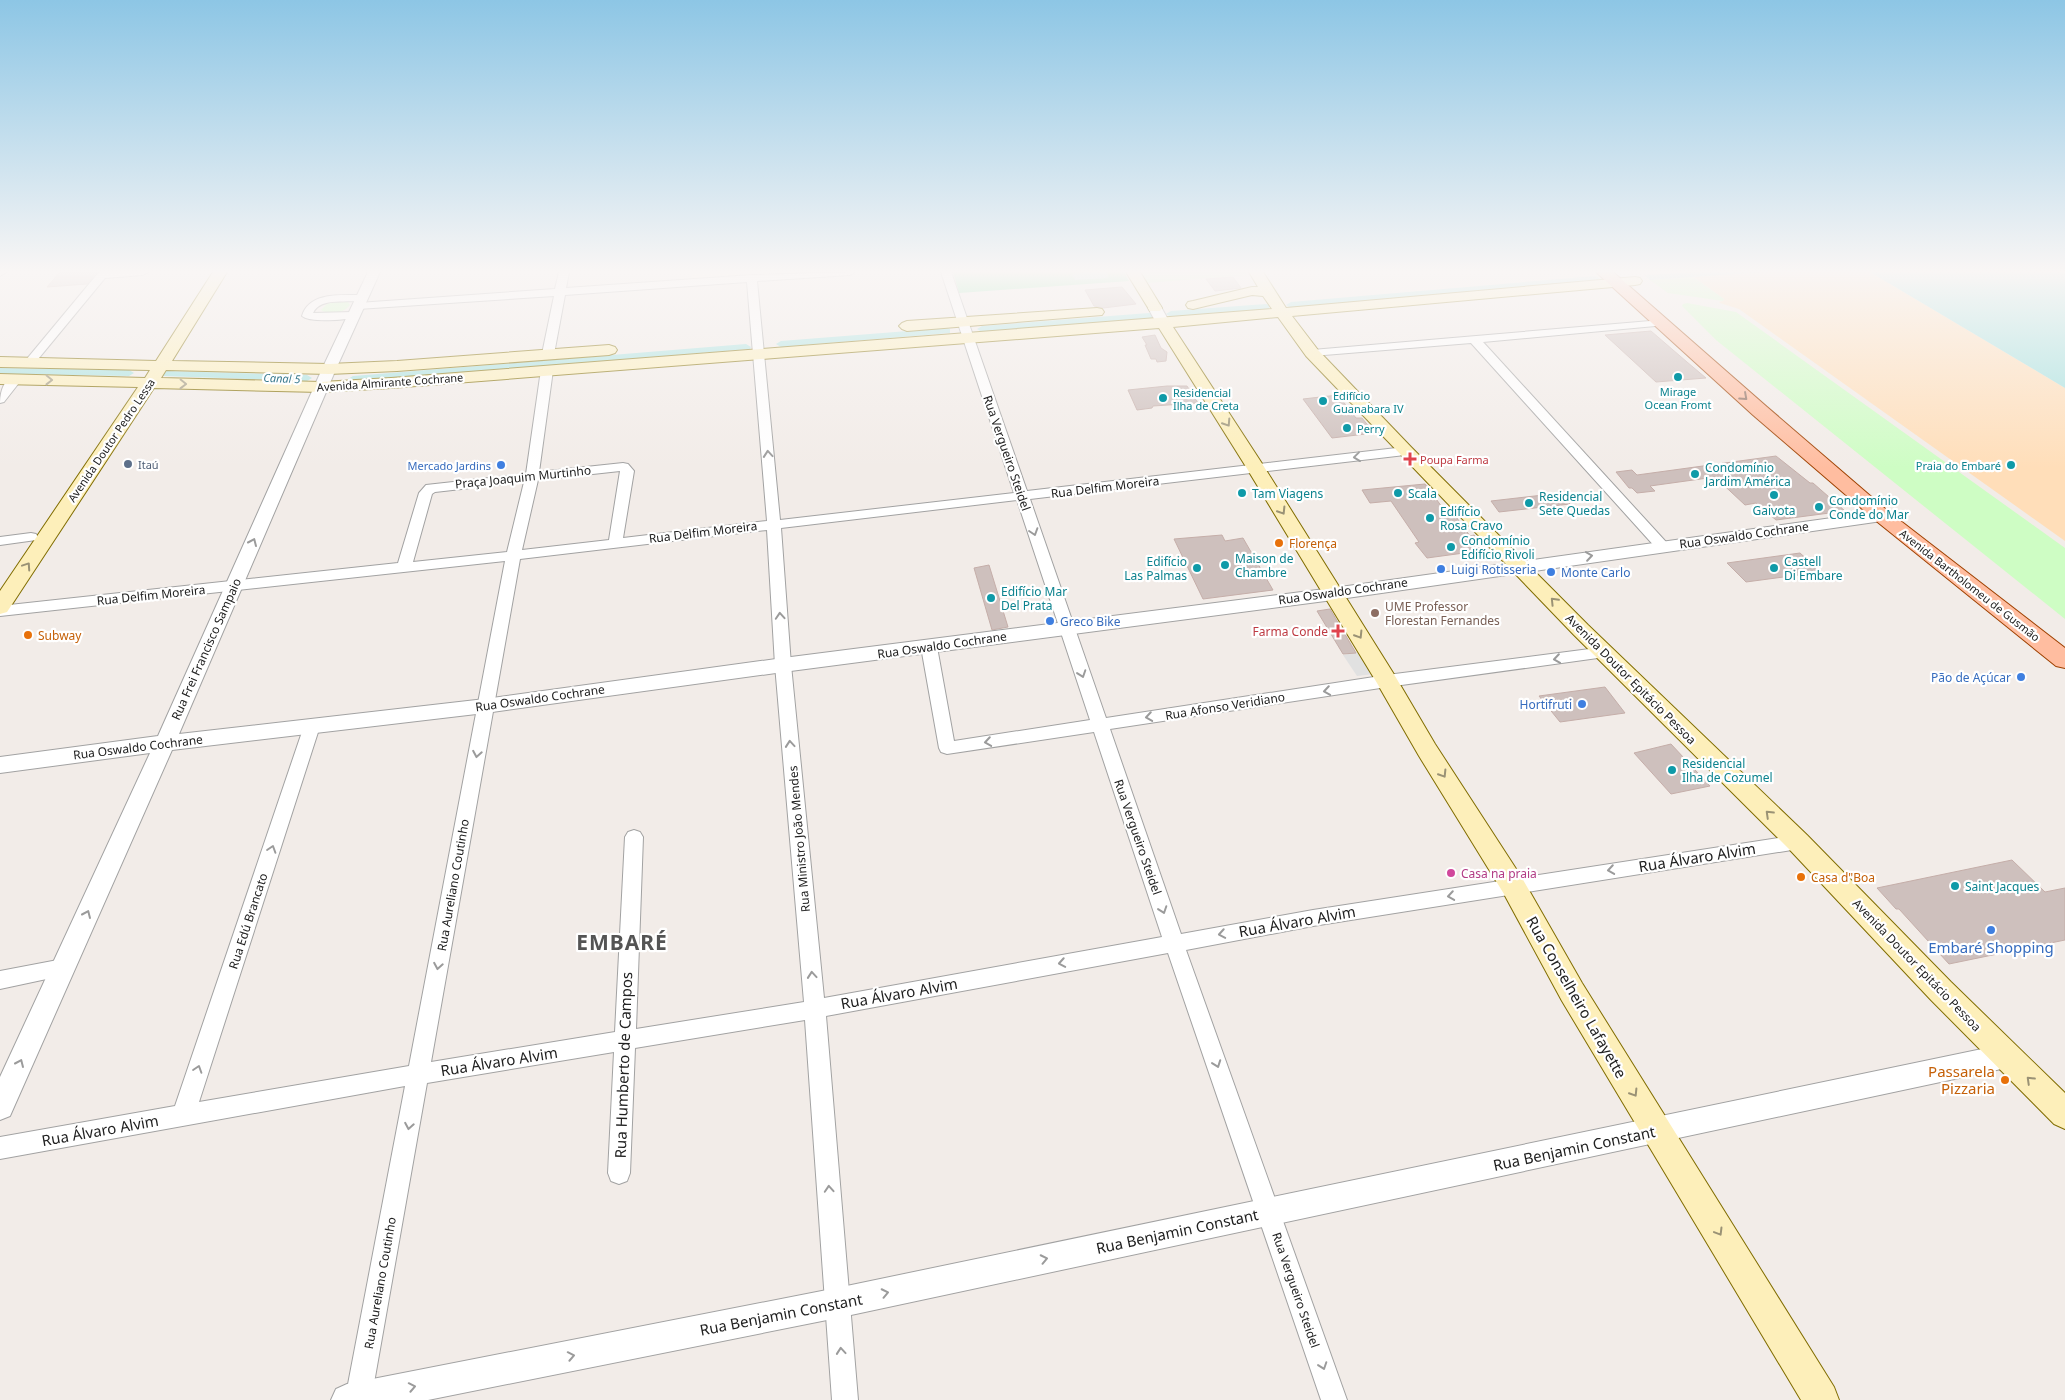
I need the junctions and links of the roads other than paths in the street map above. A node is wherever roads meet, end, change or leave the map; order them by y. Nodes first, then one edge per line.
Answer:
1 (50, 337) edge
2 (170, 337) edge
3 (173, 337) edge
4 (343, 337) edge
5 (551, 337) edge
6 (759, 337) edge
7 (858, 337) edge
8 (968, 337) edge
9 (1173, 337) edge
10 (1301, 337) edge
11 (1481, 337) edge
12 (1678, 337) edge
13 (1696, 337) edge
14 (1473, 338) junction
15 (739, 340) dead end
16 (760, 345) junction
17 (622, 349) dead end
18 (1312, 352) junction
19 (548, 354) junction
20 (0, 362) edge
21 (30, 362) junction
22 (154, 364) junction
23 (547, 370) junction
24 (325, 378) junction
25 (8, 379) edge
26 (142, 383) junction
27 (0, 399) edge
28 (1405, 451) junction
29 (1257, 470) junction
30 (532, 476) junction
31 (1022, 496) junction
32 (1882, 516) junction
33 (774, 524) junction
34 (31, 537) junction
35 (0, 540) edge
36 (615, 543) junction
37 (1662, 546) junction
38 (513, 556) junction
39 (1520, 566) junction
40 (404, 568) junction
41 (0, 582) edge
42 (233, 587) junction
43 (1333, 594) junction
44 (0, 607) edge
45 (0, 611) edge
46 (1065, 628) junction
47 (2065, 645) edge
48 (929, 647) junction
49 (1605, 652) junction
50 (2065, 660) edge
51 (783, 665) junction
52 (1388, 681) junction
53 (485, 706) junction
54 (1100, 725) junction
55 (312, 726) junction
56 (165, 743) junction
57 (0, 764) edge
58 (634, 837) dead end
59 (1798, 842) junction
60 (1513, 886) junction
61 (1174, 943) junction
62 (63, 968) junction
63 (0, 980) edge
64 (815, 1009) junction
65 (624, 1040) junction
66 (2006, 1056) junction
67 (418, 1074) junction
68 (2061, 1106) edge
69 (0, 1107) edge
70 (183, 1116) junction
71 (1657, 1130) junction
72 (0, 1148) edge
73 (619, 1174) dead end
74 (1270, 1212) junction
75 (837, 1303) junction
76 (354, 1399) edge
77 (846, 1400) edge
78 (1334, 1400) edge
79 (1821, 1400) edge

1 - 21 street
2 - 22 main road, Avenida Doutor Pedro Lessa
3 - 22 main road, Avenida Doutor Pedro Lessa
4 - 24 street, Rua Frei Francisco Sampaio
5 - 19 street
6 - 16 street, Rua Ministro João Mendes
7 - 16 main road, Avenida Almirante Cochrane
8 - 31 street, Rua Vergueiro Steidel
9 -> 29 main road, Rua Conselheiro Lafayette
10 - 18 main road, Avenida Doutor Epitácio Pessoa
11 - 14 street
12 -> 32 main road, Avenida Bartholomeu de Gusmão
13 - 47 main road, Avenida Bartholomeu de Gusmão
14 - 18 street
14 - 37 street
15 - 16 main road, Avenida Almirante Cochrane
16 - 23 main road, Avenida Almirante Cochrane
33 -> 16 street, Rua Ministro João Mendes
17 - 19 main road, Avenida Almirante Cochrane
18 - 28 main road, Avenida Doutor Epitácio Pessoa
19 - 24 main road, Avenida Almirante Cochrane
20 - 21 main road, Avenida Almirante Cochrane
21 - 22 main road, Avenida Almirante Cochrane
22 - 24 main road, Avenida Almirante Cochrane
22 - 26 main road, Avenida Doutor Pedro Lessa
23 - 24 main road, Avenida Almirante Cochrane
23 - 30 street, Rua Aureliano Coutinho
26 -> 24 main road, Avenida Almirante Cochrane
42 -> 24 street, Rua Frei Francisco Sampaio
25 -> 26 main road, Avenida Almirante Cochrane
25 - 27 street
26 - 34 main road, Avenida Doutor Pedro Lessa
44 -> 26 main road, Avenida Doutor Pedro Lessa
28 -> 29 street, Rua Delfim Moreira
28 - 39 main road, Avenida Doutor Epitácio Pessoa
29 - 31 street, Rua Delfim Moreira
29 -> 43 main road, Rua Conselheiro Lafayette
30 - 36 street, Praça Joaquim Murtinho
30 - 38 street, Rua Aureliano Coutinho
30 - 40 street, Praça Joaquim Murtinho
31 - 33 street, Rua Delfim Moreira
31 -> 46 street, Rua Vergueiro Steidel
32 - 37 street, Rua Oswaldo Cochrane
32 - 50 main road, Avenida Bartholomeu de Gusmão
33 - 36 street, Rua Delfim Moreira
51 -> 33 street, Rua Ministro João Mendes
34 - 35 street
34 - 41 main road, Avenida Doutor Pedro Lessa
36 - 38 street, Rua Delfim Moreira
39 -> 37 street, Rua Oswaldo Cochrane
38 - 40 street, Rua Delfim Moreira
38 - 53 street, Rua Aureliano Coutinho
39 - 43 street, Rua Oswaldo Cochrane
49 -> 39 main road, Avenida Doutor Epitácio Pessoa
40 - 42 street, Rua Delfim Moreira
42 - 45 street, Rua Delfim Moreira
42 - 56 street, Rua Frei Francisco Sampaio
43 - 46 street, Rua Oswaldo Cochrane
43 -> 52 main road, Rua Conselheiro Lafayette
46 - 48 street, Rua Oswaldo Cochrane
46 -> 54 street, Rua Vergueiro Steidel
48 - 51 street, Rua Oswaldo Cochrane
54 -> 48 street, Rua Afonso Veridiano
49 -> 52 street, Rua Afonso Veridiano
59 -> 49 main road, Avenida Doutor Epitácio Pessoa
51 - 53 street, Rua Oswaldo Cochrane
64 -> 51 street, Rua Ministro João Mendes
52 -> 54 street, Rua Afonso Veridiano
52 -> 60 main road, Rua Conselheiro Lafayette
53 - 55 street, Rua Oswaldo Cochrane
53 -> 67 street, Rua Aureliano Coutinho
54 -> 61 street, Rua Vergueiro Steidel
55 - 56 street, Rua Oswaldo Cochrane
70 -> 55 street, Rua Edú Brancato
56 - 57 street, Rua Oswaldo Cochrane
62 -> 56 street, Rua Frei Francisco Sampaio
58 - 65 street, Rua Humberto de Campos
59 -> 60 street, Rua Álvaro Alvim
59 - 66 main road, Avenida Doutor Epitácio Pessoa
60 -> 61 street, Rua Álvaro Alvim
60 -> 71 main road, Rua Conselheiro Lafayette
61 -> 64 street, Rua Álvaro Alvim
61 -> 74 street, Rua Vergueiro Steidel
62 - 63 street
69 -> 62 street, Rua Frei Francisco Sampaio
64 - 65 street, Rua Álvaro Alvim
75 -> 64 street, Rua Ministro João Mendes
65 - 67 street, Rua Álvaro Alvim
65 - 73 street, Rua Humberto de Campos
68 -> 66 main road, Avenida Doutor Epitácio Pessoa
66 - 71 street, Rua Benjamin Constant
67 - 70 street, Rua Álvaro Alvim
67 -> 76 street, Rua Aureliano Coutinho
70 - 72 street, Rua Álvaro Alvim
71 - 74 street, Rua Benjamin Constant
71 -> 79 main road, Rua Conselheiro Lafayette
75 -> 74 street, Rua Benjamin Constant
74 -> 78 street, Rua Vergueiro Steidel
76 -> 75 street, Rua Benjamin Constant
77 -> 75 street, Rua Ministro João Mendes

